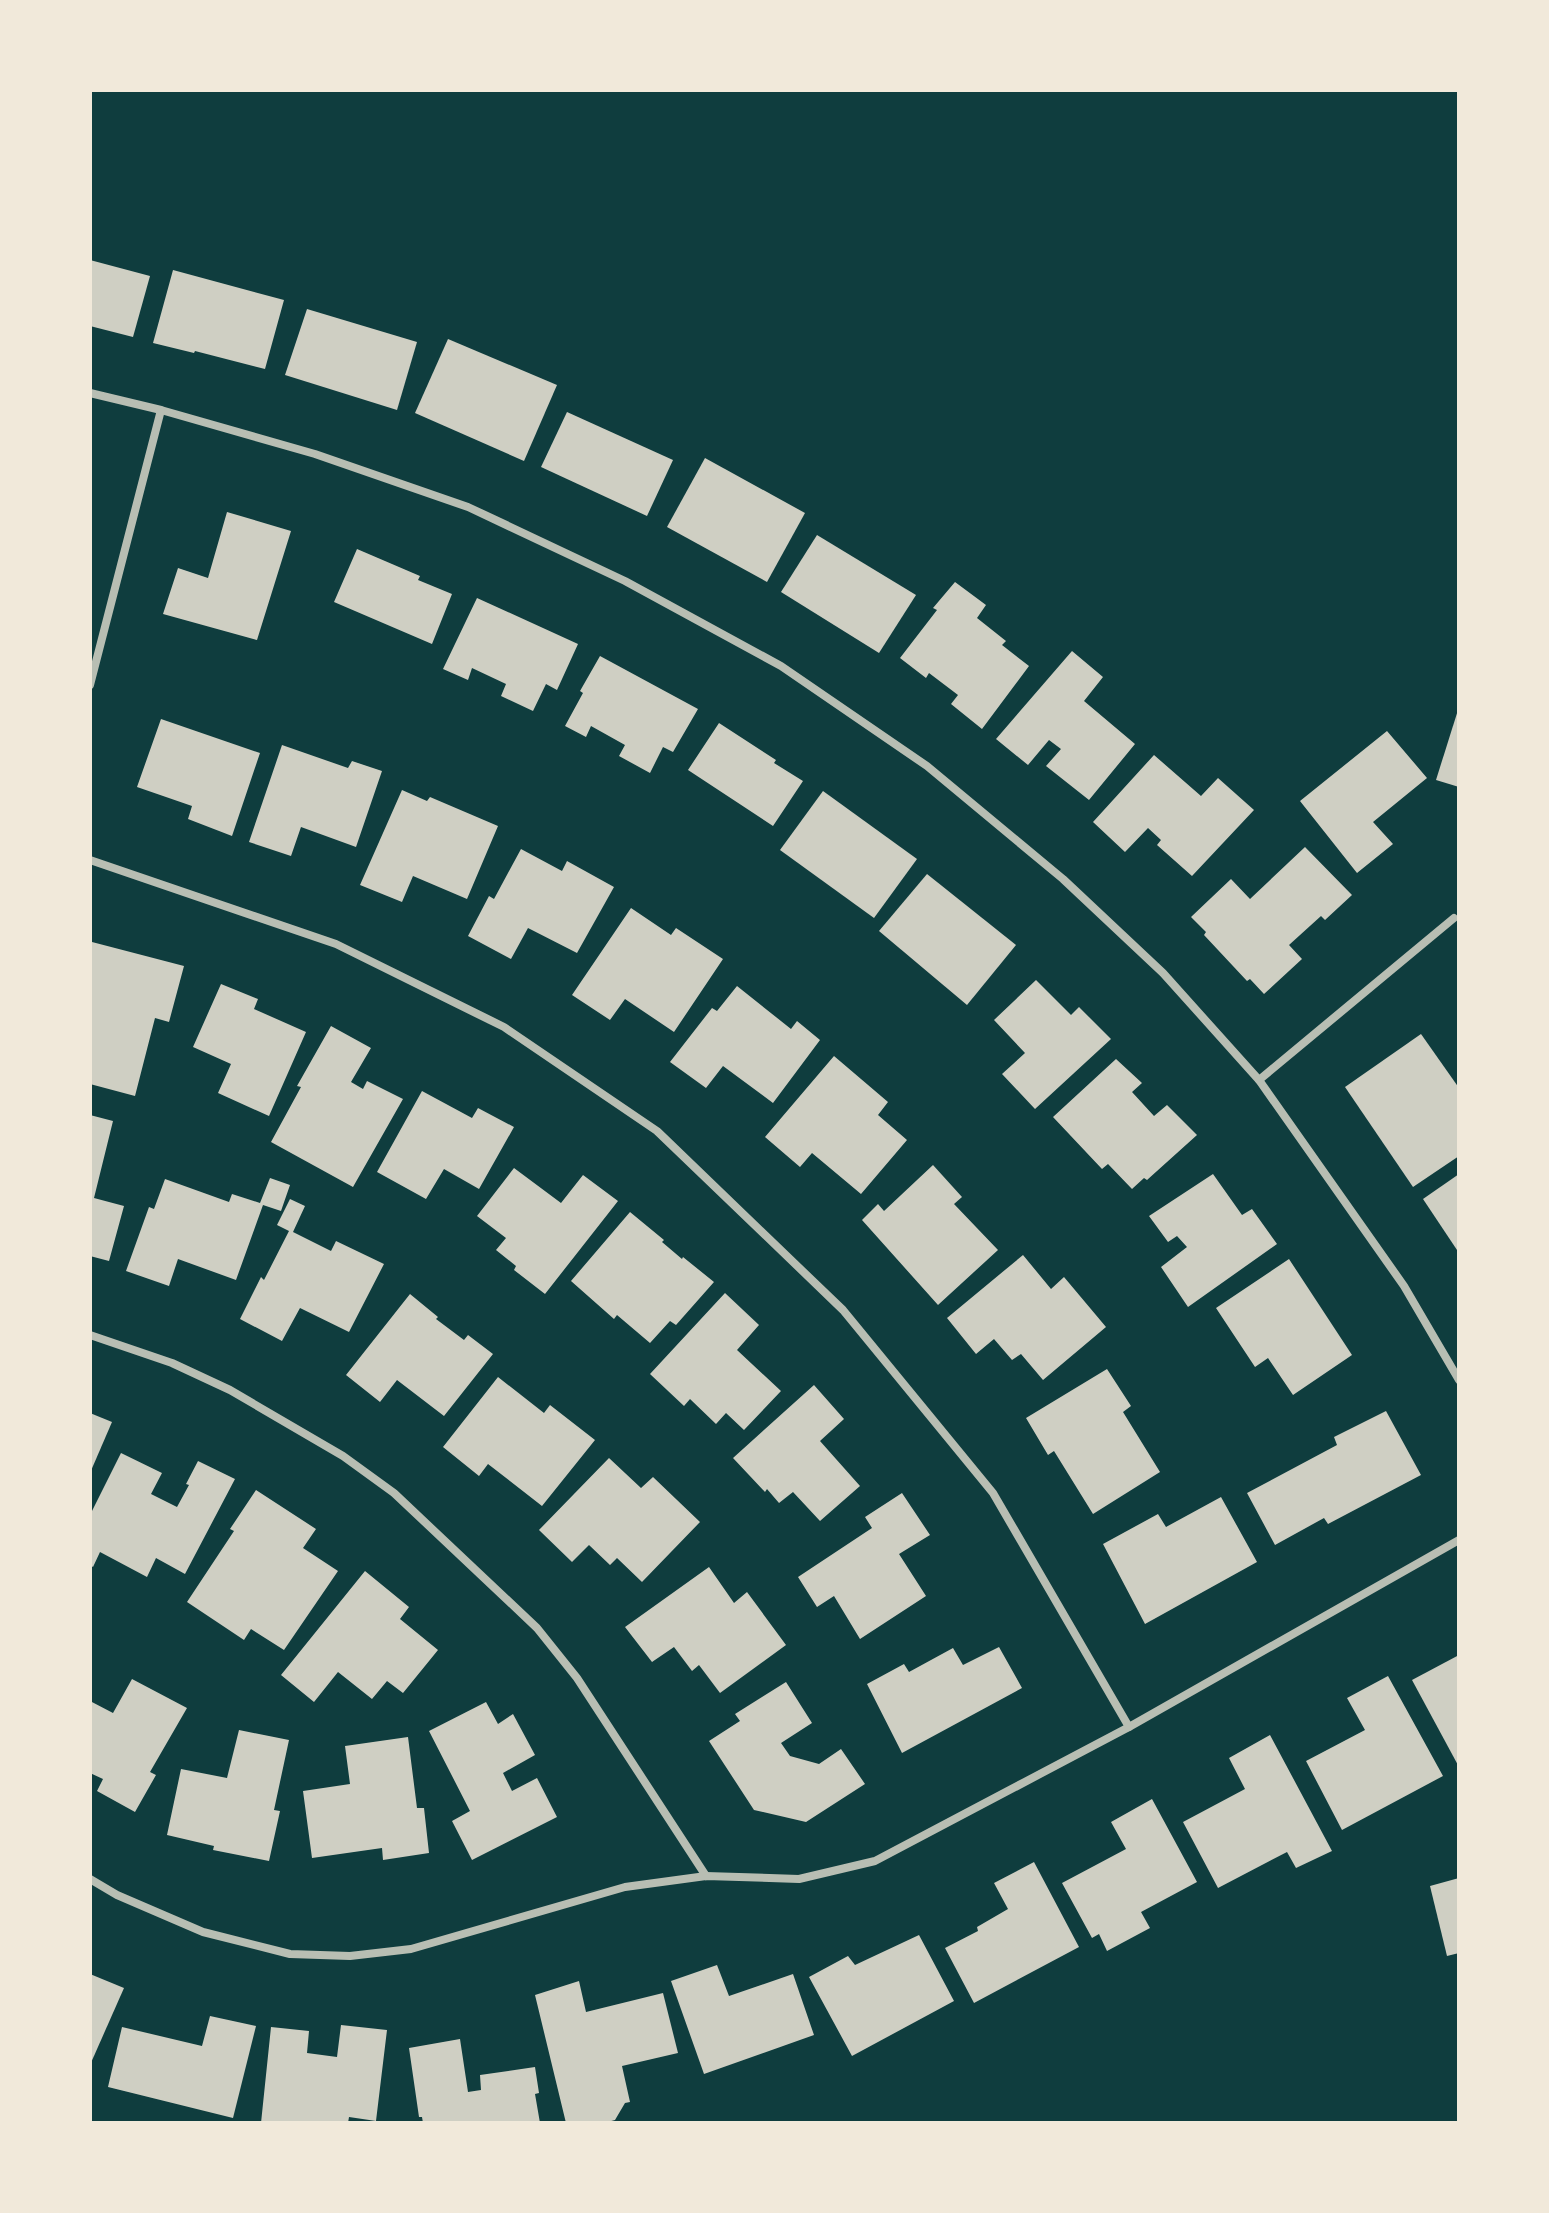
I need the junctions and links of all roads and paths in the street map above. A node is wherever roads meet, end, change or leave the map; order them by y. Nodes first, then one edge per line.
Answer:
1 (90, 393) edge
2 (161, 410) junction
3 (90, 685) edge
4 (90, 860) edge
5 (1454, 918) dead end
6 (1259, 1080) junction
7 (90, 1335) edge
8 (1459, 1380) edge
9 (1459, 1540) edge
10 (1129, 1727) junction
11 (706, 1876) junction
12 (90, 1879) edge

1 - 2 street
2 - 3 street
2 - 6 street
4 - 10 street
5 - 6 street
6 - 8 street
7 - 11 street
9 - 10 street
10 - 11 street
11 - 12 street

